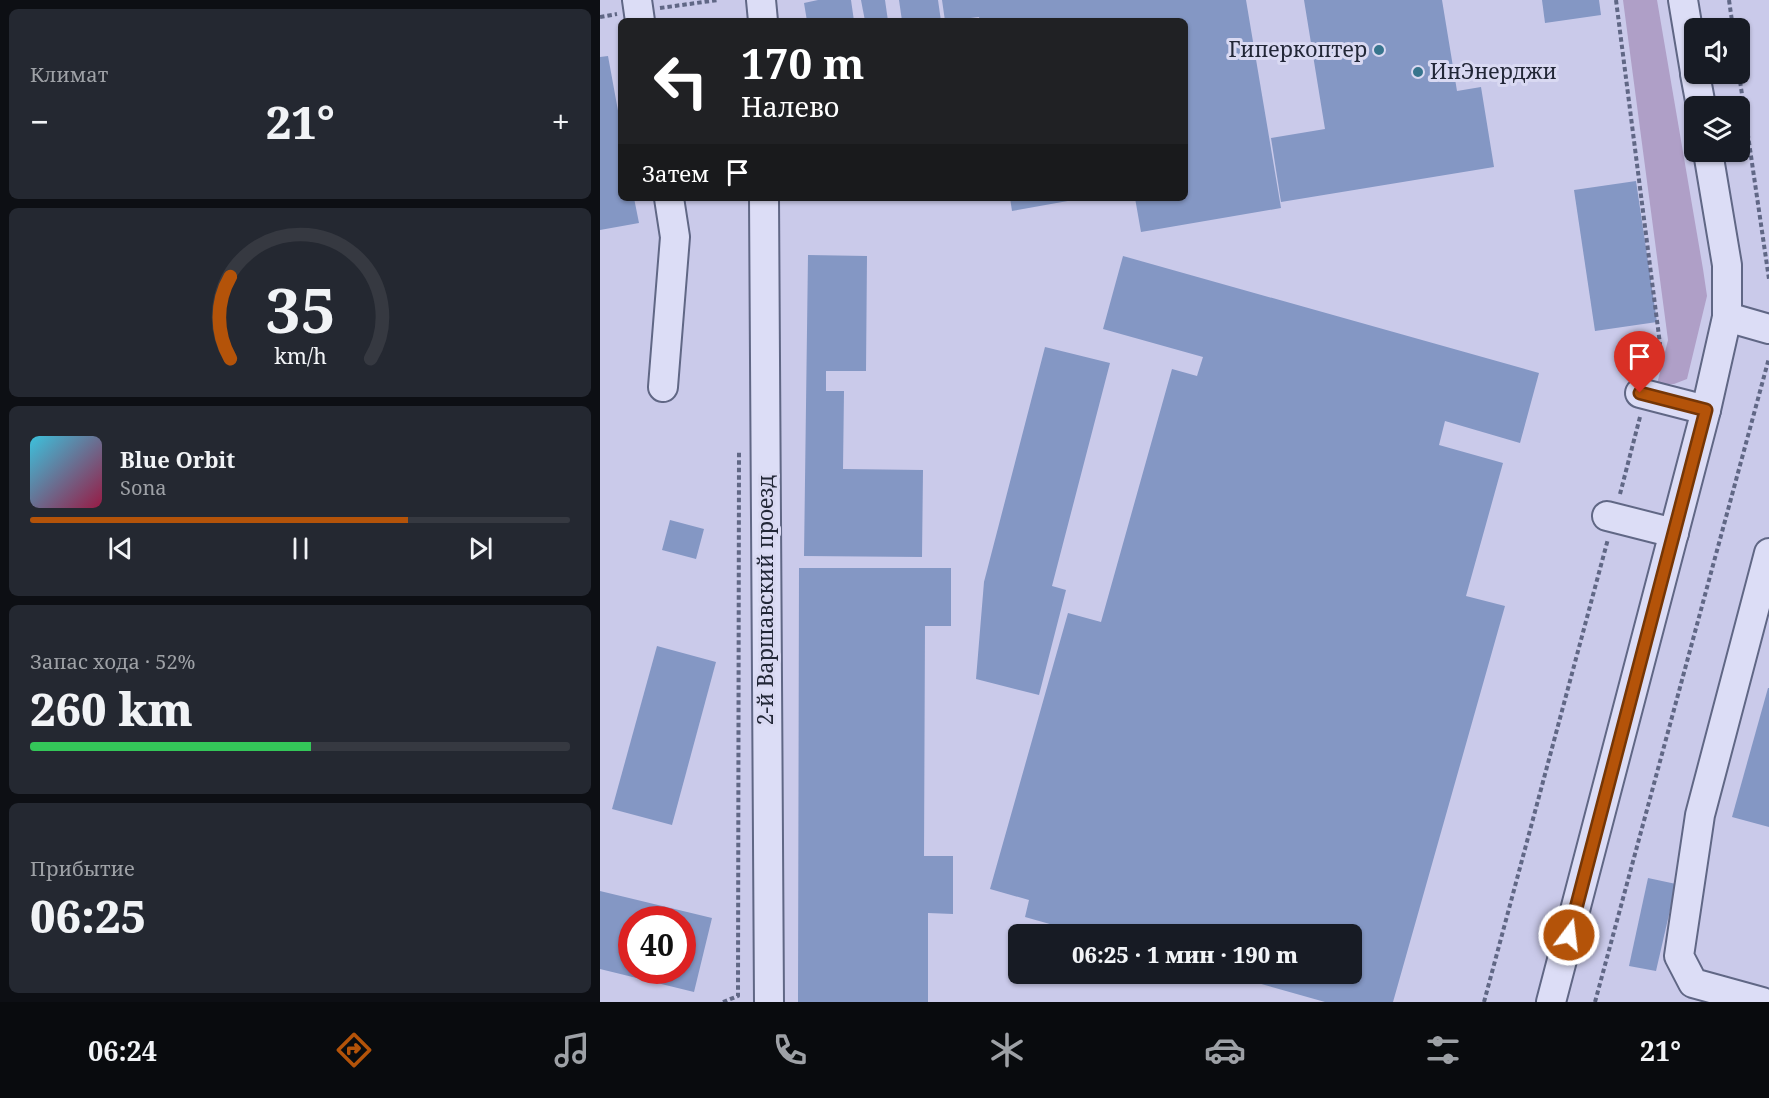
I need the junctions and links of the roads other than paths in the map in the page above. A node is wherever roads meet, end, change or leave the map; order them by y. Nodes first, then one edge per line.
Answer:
1 (637, 0) edge
2 (761, 0) edge
3 (1683, 0) edge
4 (640, 18) edge
5 (763, 18) edge
6 (1686, 18) edge
7 (1710, 162) edge
8 (669, 201) edge
9 (764, 201) edge
10 (1727, 317) junction
11 (1769, 329) edge
12 (663, 387) dead end
13 (1640, 393) dead end
14 (1706, 410) junction
15 (1607, 516) dead end
16 (1674, 533) junction
17 (1769, 553) edge
18 (769, 1002) edge
19 (1551, 1002) edge
20 (1762, 1002) edge

1 - 4 street
2 - 5 street
3 - 6 street
7 - 10 street
8 - 12 street
9 - 18 street, 2-й Варшавский проезд
10 - 11 street
10 - 14 street
13 - 14 street
14 - 16 street
15 - 16 street
16 - 19 street
17 - 20 street

